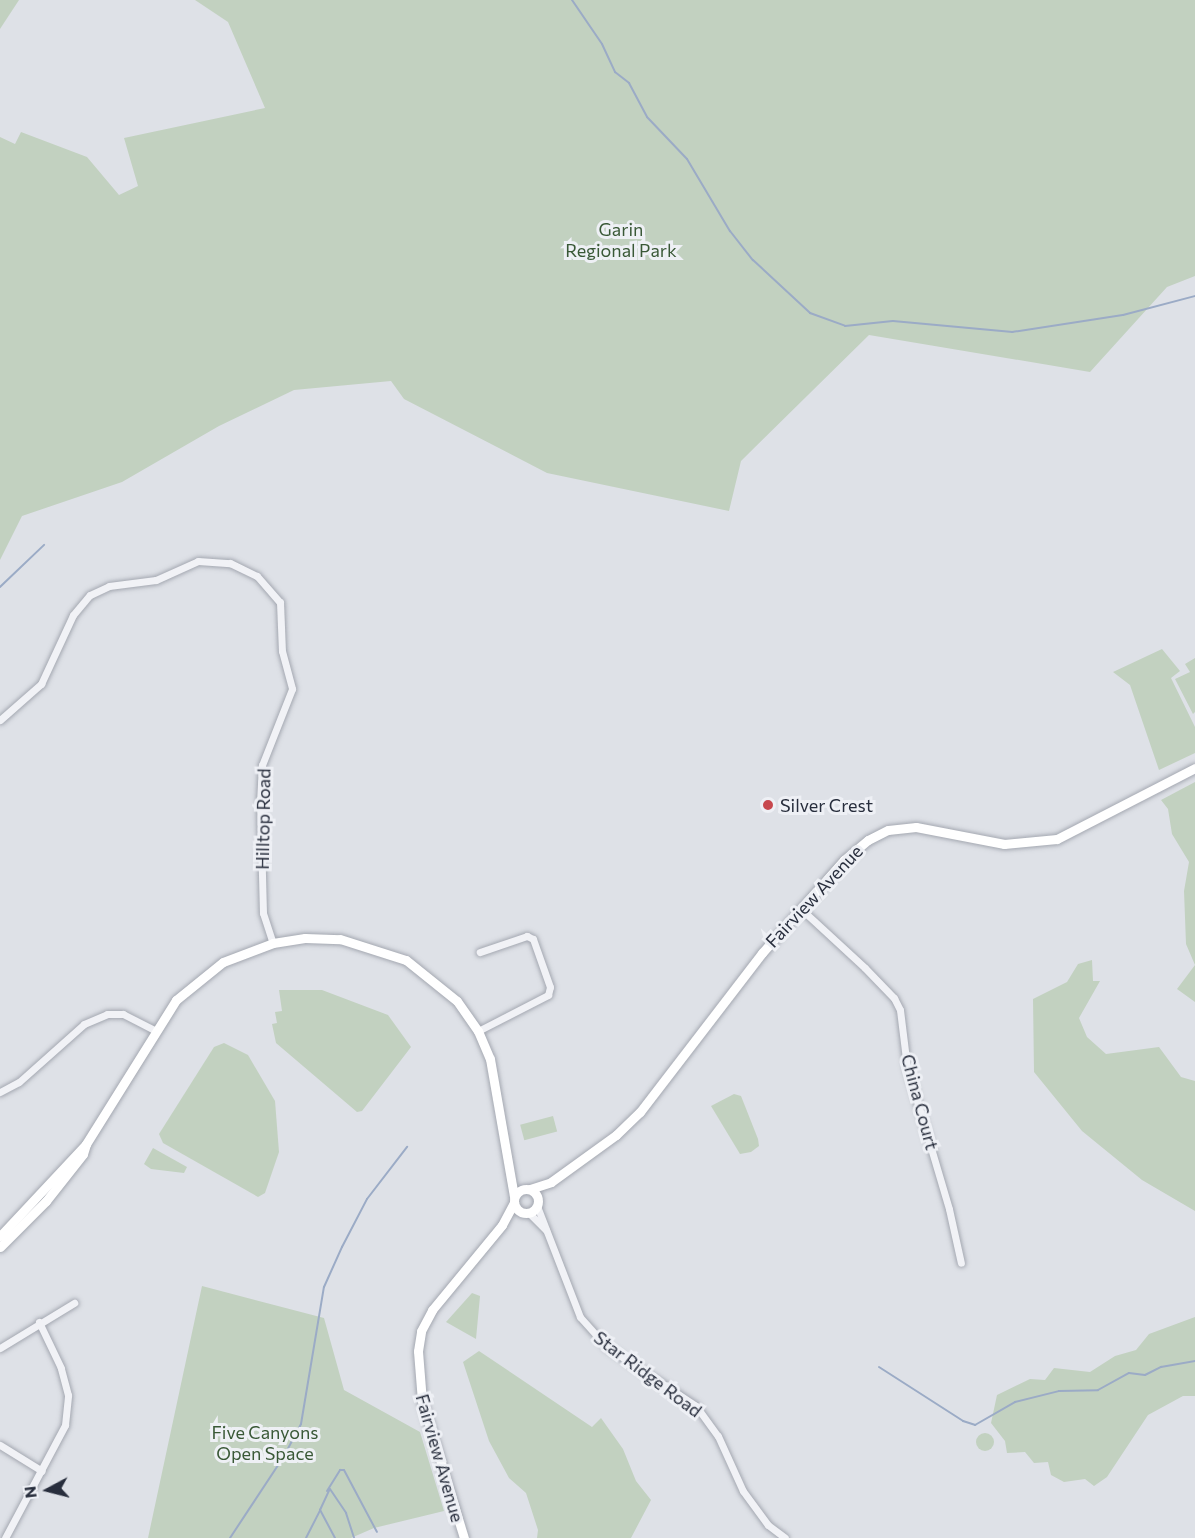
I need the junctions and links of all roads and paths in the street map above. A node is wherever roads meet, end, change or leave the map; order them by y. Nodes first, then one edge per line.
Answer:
1 (0, 720) edge
2 (1195, 768) edge
3 (800, 908) junction
4 (273, 942) junction
5 (480, 952) dead end
6 (156, 1031) junction
7 (478, 1031) junction
8 (0, 1092) edge
9 (86, 1144) junction
10 (511, 1161) junction
11 (551, 1182) junction
12 (528, 1189) junction
13 (514, 1200) junction
14 (538, 1203) junction
15 (526, 1213) junction
16 (502, 1225) junction
17 (546, 1230) junction
18 (0, 1236) edge
19 (0, 1247) edge
20 (961, 1263) dead end
21 (74, 1303) dead end
22 (39, 1322) junction
23 (0, 1348) edge
24 (0, 1445) edge
25 (42, 1471) junction
26 (5, 1538) edge
27 (464, 1538) edge
28 (785, 1538) edge

1 - 4 street, Hilltop Road
2 - 3 main road, Fairview Avenue
3 - 11 main road, Fairview Avenue
3 - 20 street, China Court
4 - 6 main road
4 - 7 main road
5 - 7 street
6 - 8 street
6 - 9 main road
7 - 10 main road
9 - 18 main road
9 - 19 main road
10 - 12 main road
10 - 13 main road
11 - 12 main road, Fairview Avenue
11 - 14 main road, Fairview Avenue
12 - 13 main road, Fairview Avenue
12 - 14 main road
13 - 15 main road
13 - 16 main road, Fairview Avenue
14 - 15 main road, Fairview Avenue
14 - 17 street, Star Ridge Road
15 - 16 main road, Fairview Avenue
15 - 17 street, Star Ridge Road
16 - 27 main road, Fairview Avenue
17 - 28 street, Star Ridge Road
21 - 22 street
22 - 23 street
22 - 25 street
24 - 25 street
25 - 26 street

